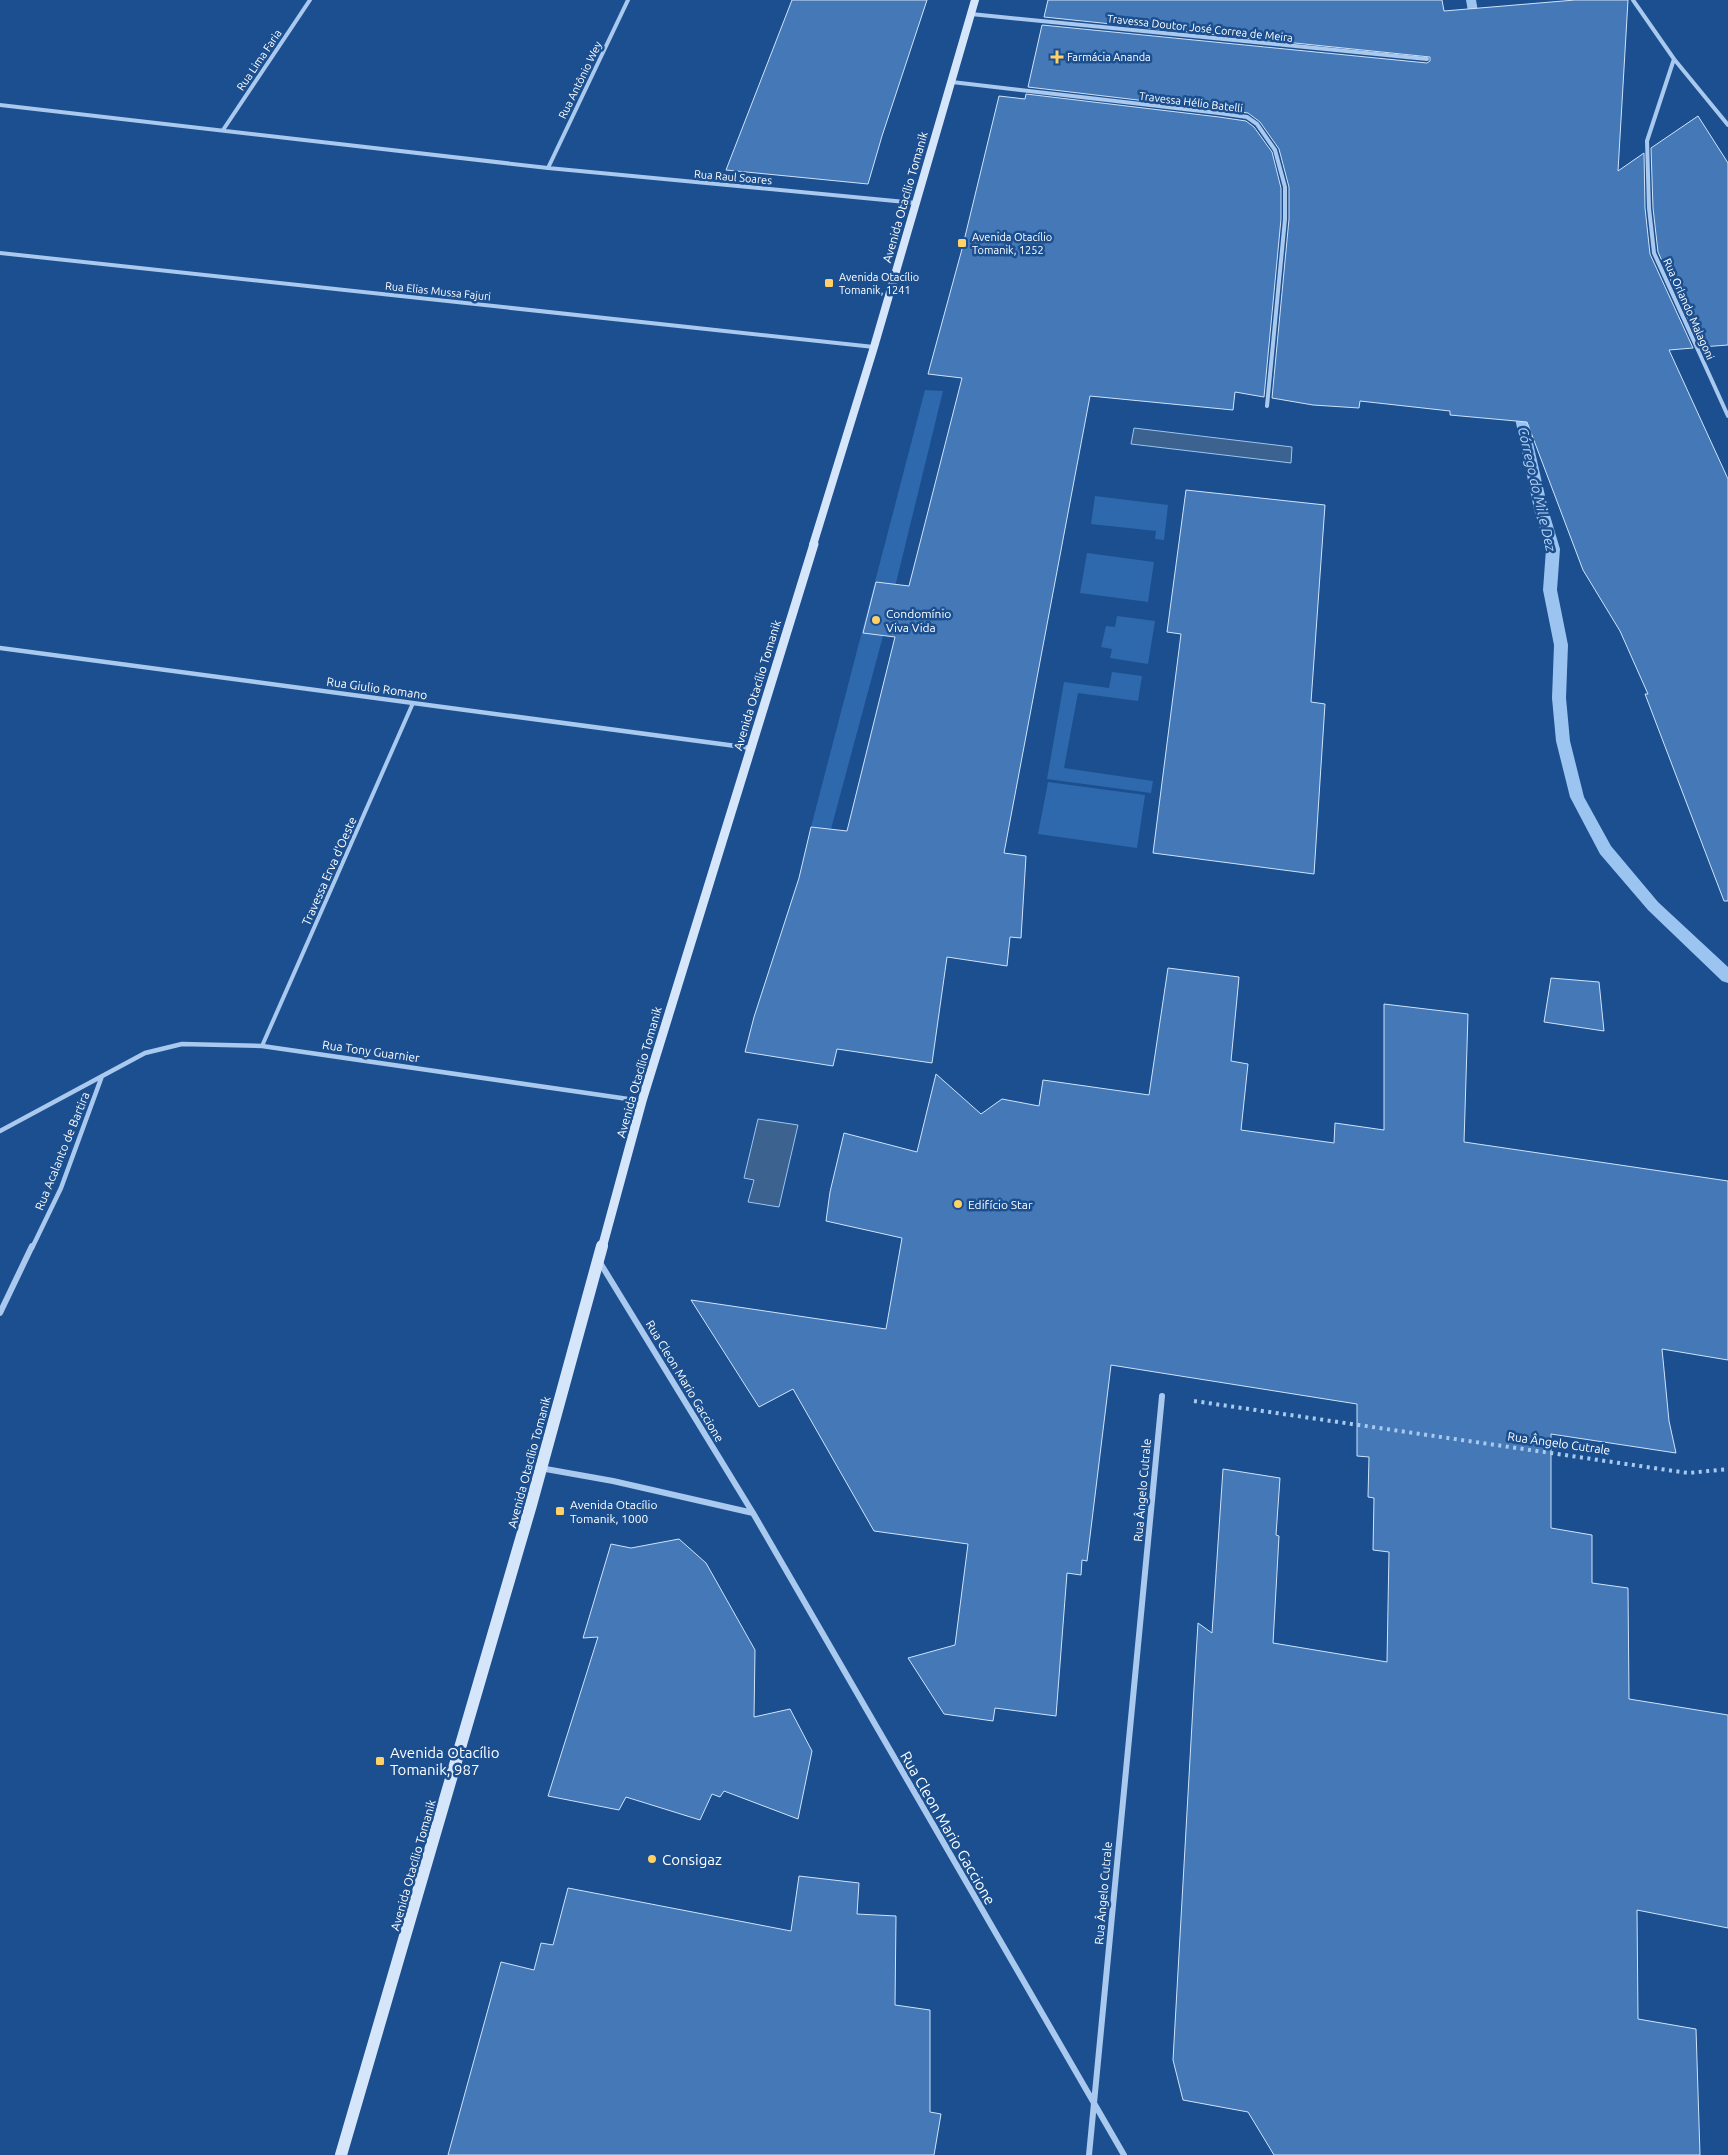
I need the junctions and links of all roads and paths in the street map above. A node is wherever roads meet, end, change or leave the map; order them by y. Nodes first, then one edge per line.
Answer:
1 (310, 0) edge
2 (628, 0) edge
3 (974, 0) edge
4 (1633, 0) edge
5 (971, 14) junction
6 (1427, 59) dead end
7 (1674, 59) junction
8 (952, 82) junction
9 (0, 105) edge
10 (1728, 125) edge
11 (223, 130) junction
12 (548, 168) junction
13 (916, 202) junction
14 (0, 253) edge
15 (874, 347) junction
16 (1267, 406) dead end
17 (1728, 416) edge
18 (0, 648) edge
19 (413, 703) junction
20 (751, 748) junction
21 (262, 1046) junction
22 (102, 1076) junction
23 (642, 1101) junction
24 (0, 1131) edge
25 (598, 1260) junction
26 (0, 1313) edge
27 (1162, 1396) joint
28 (540, 1468) junction
29 (1728, 1469) edge
30 (752, 1513) junction
31 (1094, 2106) junction
32 (341, 2155) edge
33 (1089, 2155) edge
34 (1124, 2155) edge

1 - 11 street, Rua Lima Faria
2 - 12 street, Rua Antônio Wey
3 - 5 street, Avenida Otacílio Tomanik
4 - 7 street
5 - 6 street, Travessa Doutor José Correa de Meira
5 - 8 street, Avenida Otacílio Tomanik
7 - 10 street
7 - 17 street, Rua Orlando Malagoni
8 - 13 street, Avenida Otacílio Tomanik
8 - 16 street, Travessa Hélio Batelli
9 - 11 street, Rua Raul Soares
11 - 12 street, Rua Raul Soares
12 - 13 street, Rua Raul Soares
13 - 15 street, Avenida Otacílio Tomanik
14 - 15 street, Rua Elias Mussa Fajuri
15 - 20 street, Avenida Otacílio Tomanik
18 - 19 street, Rua Giulio Romano
19 - 20 street, Rua Giulio Romano
19 - 21 lane, Travessa Erva d'Oeste
20 - 23 street, Avenida Otacílio Tomanik
21 - 22 street, Rua Tony Guarnier
21 - 23 street, Rua Tony Guarnier
22 - 24 street, Rua Tony Guarnier
22 - 26 street, Rua Acalanto de Bartira
23 - 25 street, Avenida Otacílio Tomanik
25 - 28 street, Avenida Otacílio Tomanik
25 - 30 street, Rua Cleon Mario Gaccione
27 - 29 path, Rua Ângelo Cutrale
27 - 31 street, Rua Ângelo Cutrale
28 - 30 street
28 - 32 street, Avenida Otacílio Tomanik
30 - 31 street, Rua Cleon Mario Gaccione
31 - 33 street, Rua Ângelo Cutrale
31 - 34 street, Rua Cleon Mario Gaccione

